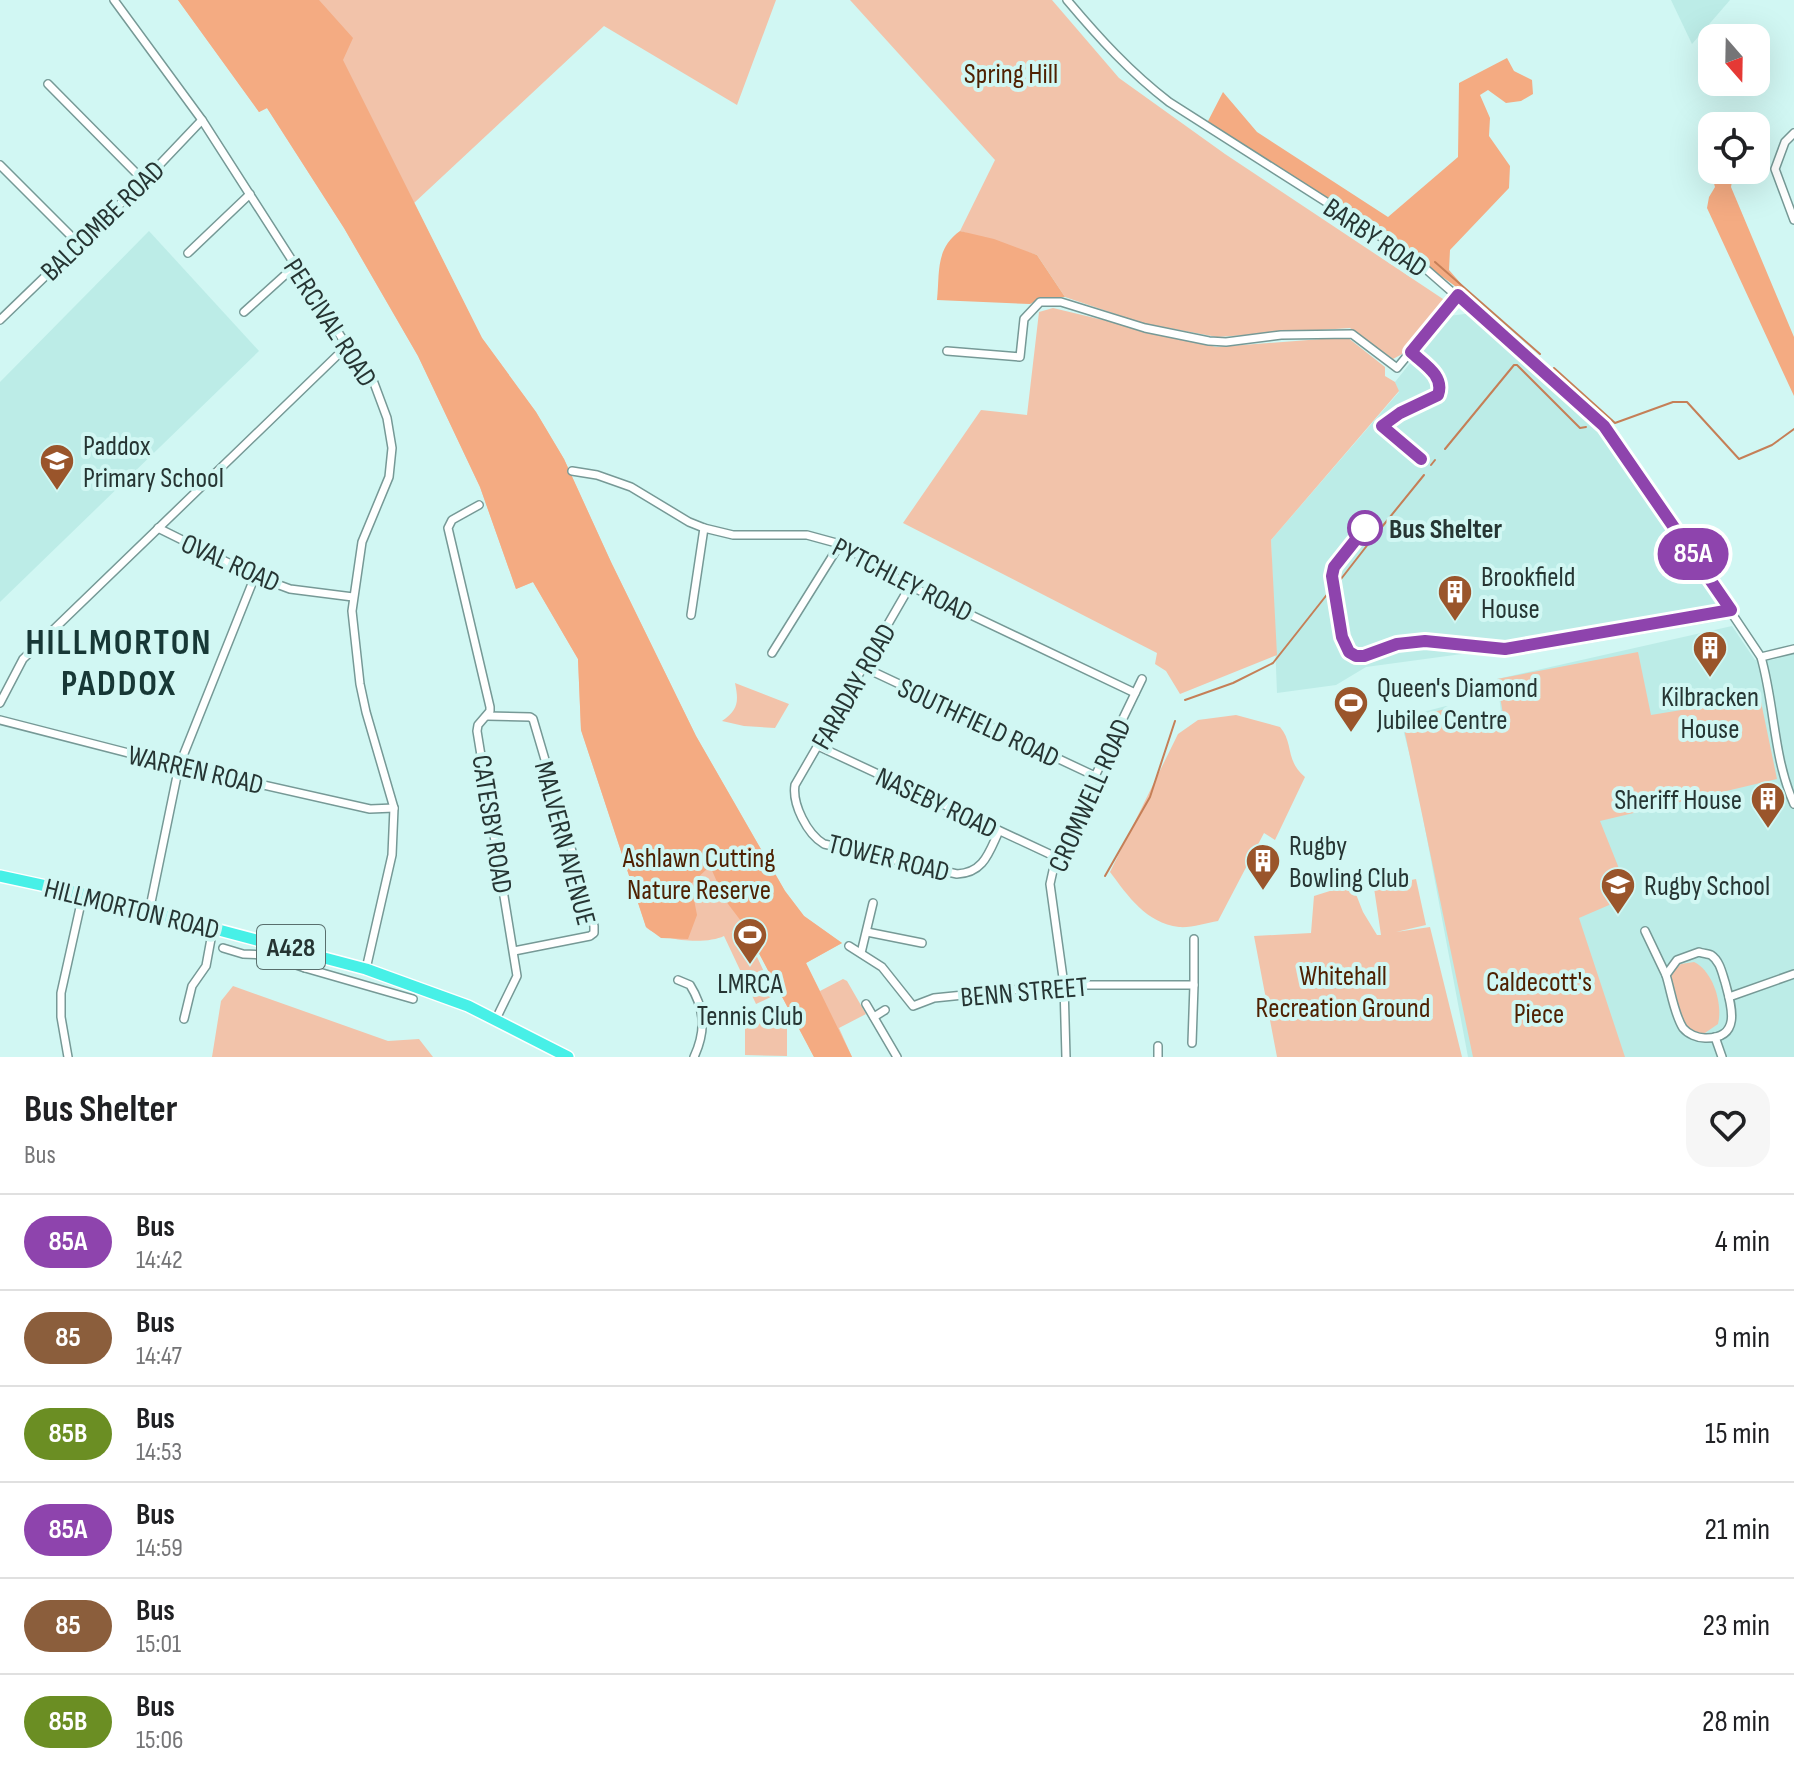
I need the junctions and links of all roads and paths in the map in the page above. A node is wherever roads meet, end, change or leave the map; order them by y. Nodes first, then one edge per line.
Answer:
1 (114, 0) edge
2 (1067, 0) edge
3 (48, 84) dead end
4 (202, 120) junction
5 (1794, 133) edge
6 (0, 165) edge
7 (144, 181) junction
8 (250, 194) junction
9 (1794, 220) edge
10 (78, 243) junction
11 (188, 253) dead end
12 (295, 266) junction
13 (1458, 295) junction
14 (244, 312) dead end
15 (0, 320) edge
16 (347, 346) junction
17 (947, 351) dead end
18 (572, 471) dead end
19 (479, 505) dead end
20 (158, 528) junction
21 (704, 528) junction
22 (840, 544) junction
23 (255, 576) junction
24 (910, 586) junction
25 (353, 597) junction
26 (691, 615) dead end
27 (1794, 649) edge
28 (772, 653) dead end
29 (1761, 657) junction
30 (863, 667) junction
31 (1142, 679) dead end
32 (1135, 693) junction
33 (0, 703) edge
34 (487, 716) junction
35 (0, 720) edge
36 (818, 746) junction
37 (179, 766) junction
38 (1095, 776) junction
39 (1790, 783) edge
40 (795, 785) joint
41 (1794, 804) edge
42 (394, 808) junction
43 (999, 831) junction
44 (1056, 857) junction
45 (0, 876) edge
46 (83, 894) junction
47 (873, 903) dead end
48 (149, 912) junction
49 (213, 928) junction
50 (1645, 931) dead end
51 (867, 932) junction
52 (1194, 939) dead end
53 (922, 943) dead end
54 (849, 946) dead end
55 (223, 948) dead end
56 (514, 951) junction
57 (310, 952) junction
58 (861, 953) junction
59 (305, 968) junction
60 (366, 969) junction
61 (1794, 974) edge
62 (1666, 975) junction
63 (696, 976) dead end
64 (678, 980) dead end
65 (690, 985) junction
66 (1064, 985) junction
67 (1194, 985) junction
68 (1729, 997) junction
69 (413, 999) dead end
70 (866, 1004) dead end
71 (184, 1019) dead end
72 (496, 1019) junction
73 (1715, 1037) junction
74 (1192, 1043) dead end
75 (1158, 1046) dead end
76 (68, 1057) edge
77 (568, 1057) edge
78 (694, 1057) edge
79 (897, 1057) edge
80 (1066, 1057) edge
81 (1158, 1057) edge
82 (1722, 1057) edge

1 - 4 street, PERCIVAL ROAD
2 - 13 street, BARBY ROAD
3 - 7 street
4 - 7 street, BALCOMBE ROAD
4 - 8 street, PERCIVAL ROAD
5 - 9 street
6 - 10 street
7 - 10 street, BALCOMBE ROAD
8 - 11 street
8 - 12 street, PERCIVAL ROAD
10 - 15 street, BALCOMBE ROAD
12 - 14 street
12 - 16 street, PERCIVAL ROAD
13 - 17 street
13 - 29 street, BARBY ROAD
16 - 20 street
16 - 25 street, PERCIVAL ROAD
18 - 21 street, PYTCHLEY ROAD
19 - 34 street, CATESBY ROAD
20 - 23 street, OVAL ROAD
20 - 33 street
21 - 22 street, PYTCHLEY ROAD
21 - 26 street
22 - 24 street, PYTCHLEY ROAD
22 - 28 street
23 - 25 street, OVAL ROAD
23 - 37 street
24 - 30 street, FARADAY ROAD
24 - 32 street, PYTCHLEY ROAD
25 - 42 street, PERCIVAL ROAD
27 - 29 street
29 - 39 street, BARBY ROAD
30 - 36 street, FARADAY ROAD
30 - 38 street, SOUTHFIELD ROAD
31 - 32 street, CROMWELL ROAD
32 - 38 street, CROMWELL ROAD
34 - 56 street, CATESBY ROAD
34 - 56 street, MALVERN AVENUE
35 - 37 street, WARREN ROAD
36 - 40 street, FARADAY ROAD
36 - 43 street, NASEBY ROAD
37 - 42 street, WARREN ROAD
37 - 48 street
38 - 44 street, CROMWELL ROAD
39 - 41 street, BARBY ROAD
40 - 43 street, TOWER ROAD
42 - 60 street, PERCIVAL ROAD
43 - 44 street, NASEBY ROAD
44 - 66 street, CROMWELL ROAD
45 - 46 highway, HILLMORTON ROAD / A428
46 - 48 highway, HILLMORTON ROAD / A428
46 - 76 street
47 - 51 street
48 - 49 highway, HILLMORTON ROAD / A428
49 - 57 highway, HILLMORTON ROAD / A428
49 - 71 street
50 - 62 street
51 - 53 street
51 - 58 street
52 - 67 street
54 - 58 street
55 - 59 street, HILLMORTON ROAD
56 - 72 street, CATESBY ROAD
57 - 59 street
57 - 60 highway, HILLMORTON ROAD / A428
58 - 66 street, BENN STREET
59 - 69 street, HILLMORTON ROAD
60 - 72 highway, HILLMORTON ROAD / A428
61 - 68 street
62 - 68 street
62 - 73 street
63 - 65 street
64 - 65 street
65 - 78 street
66 - 67 street, BENN STREET
66 - 80 street, CROMWELL ROAD
67 - 74 street
68 - 73 street
70 - 79 street
72 - 77 highway, HILLMORTON ROAD / A428
73 - 82 street
75 - 81 street

